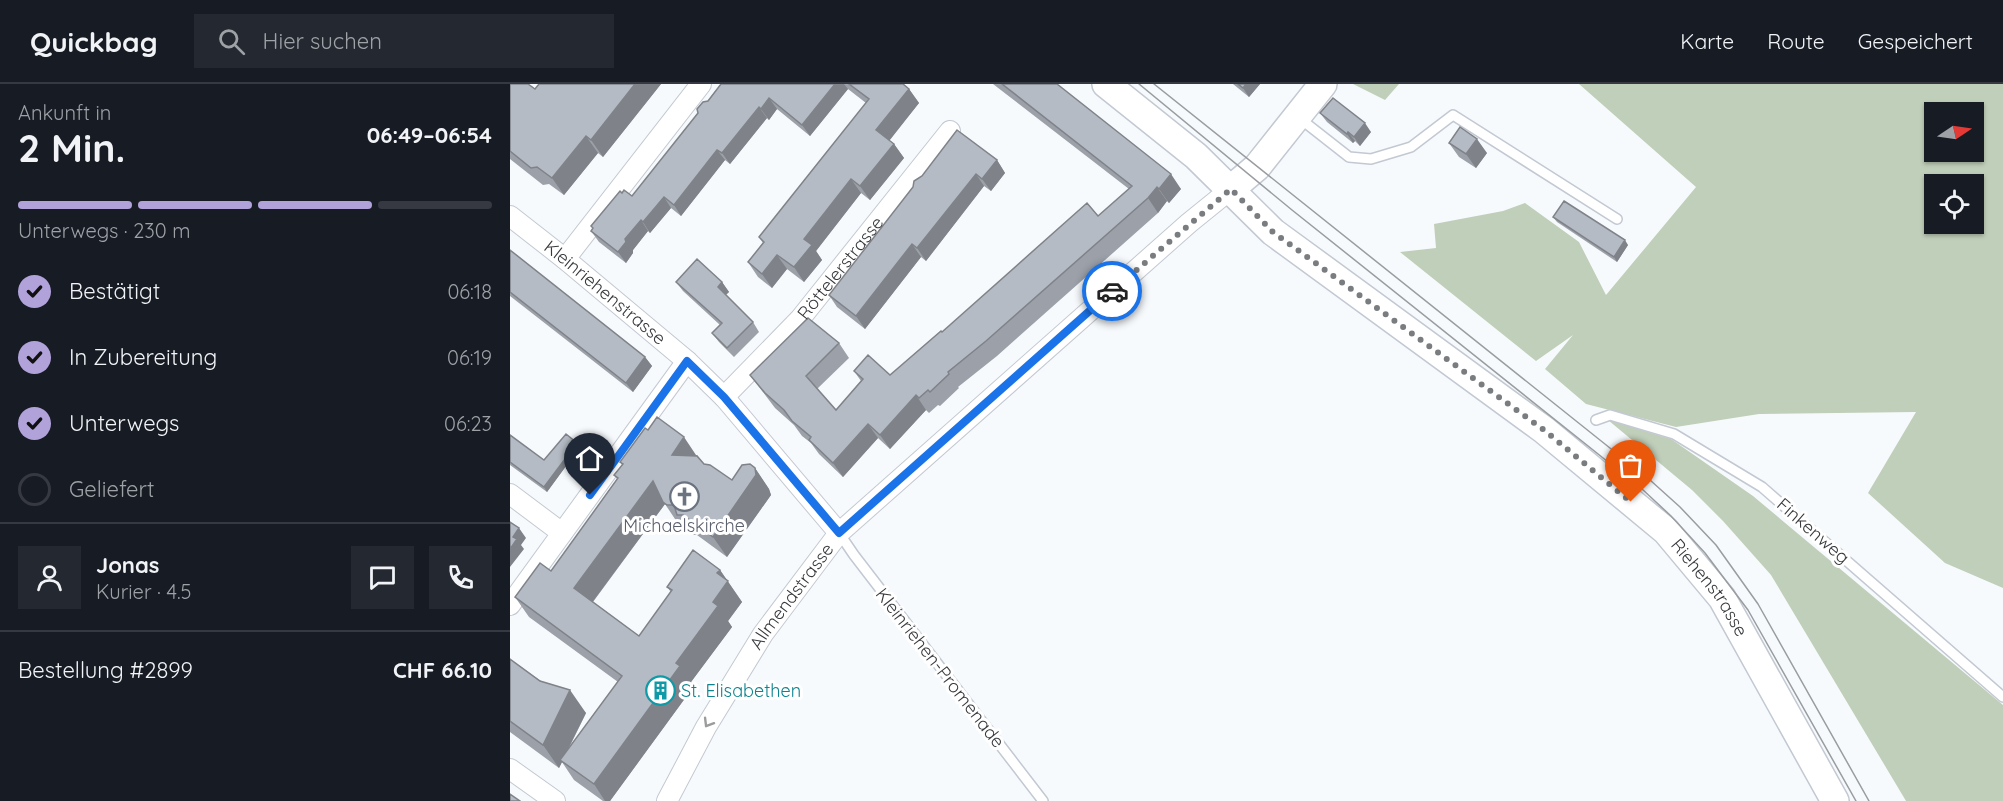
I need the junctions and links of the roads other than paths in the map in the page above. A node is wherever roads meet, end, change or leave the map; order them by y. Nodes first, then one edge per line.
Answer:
1 (701, 84) edge
2 (1106, 84) edge
3 (1323, 84) edge
4 (1298, 117) junction
5 (950, 131) dead end
6 (1231, 189) junction
7 (510, 216) edge
8 (1617, 219) dead end
9 (565, 259) junction
10 (687, 361) junction
11 (724, 397) junction
12 (1596, 420) dead end
13 (510, 494) edge
14 (562, 533) junction
15 (839, 533) junction
16 (510, 605) edge
17 (2003, 697) edge
18 (510, 769) edge
19 (555, 801) edge
20 (667, 801) edge
21 (1043, 801) edge
22 (1834, 801) edge

1 - 9 street
2 - 6 main road, Riehenstrasse
3 - 4 main road
4 - 6 main road
4 - 8 lane
5 - 11 street, Röttelerstrasse
6 - 15 street, Allmendstrasse
6 - 22 main road, Riehenstrasse
7 - 9 street, Kleinriehenstrasse
9 - 10 street, Kleinriehenstrasse
10 - 11 street, Kleinriehenstrasse
10 - 14 street
11 - 15 street, Kleinriehenstrasse
12 - 17 lane, Finkenweg
13 - 14 street
14 - 16 street
15 -> 20 street, Allmendstrasse
15 - 21 lane, Kleinriehen-Promenade
18 - 19 street

